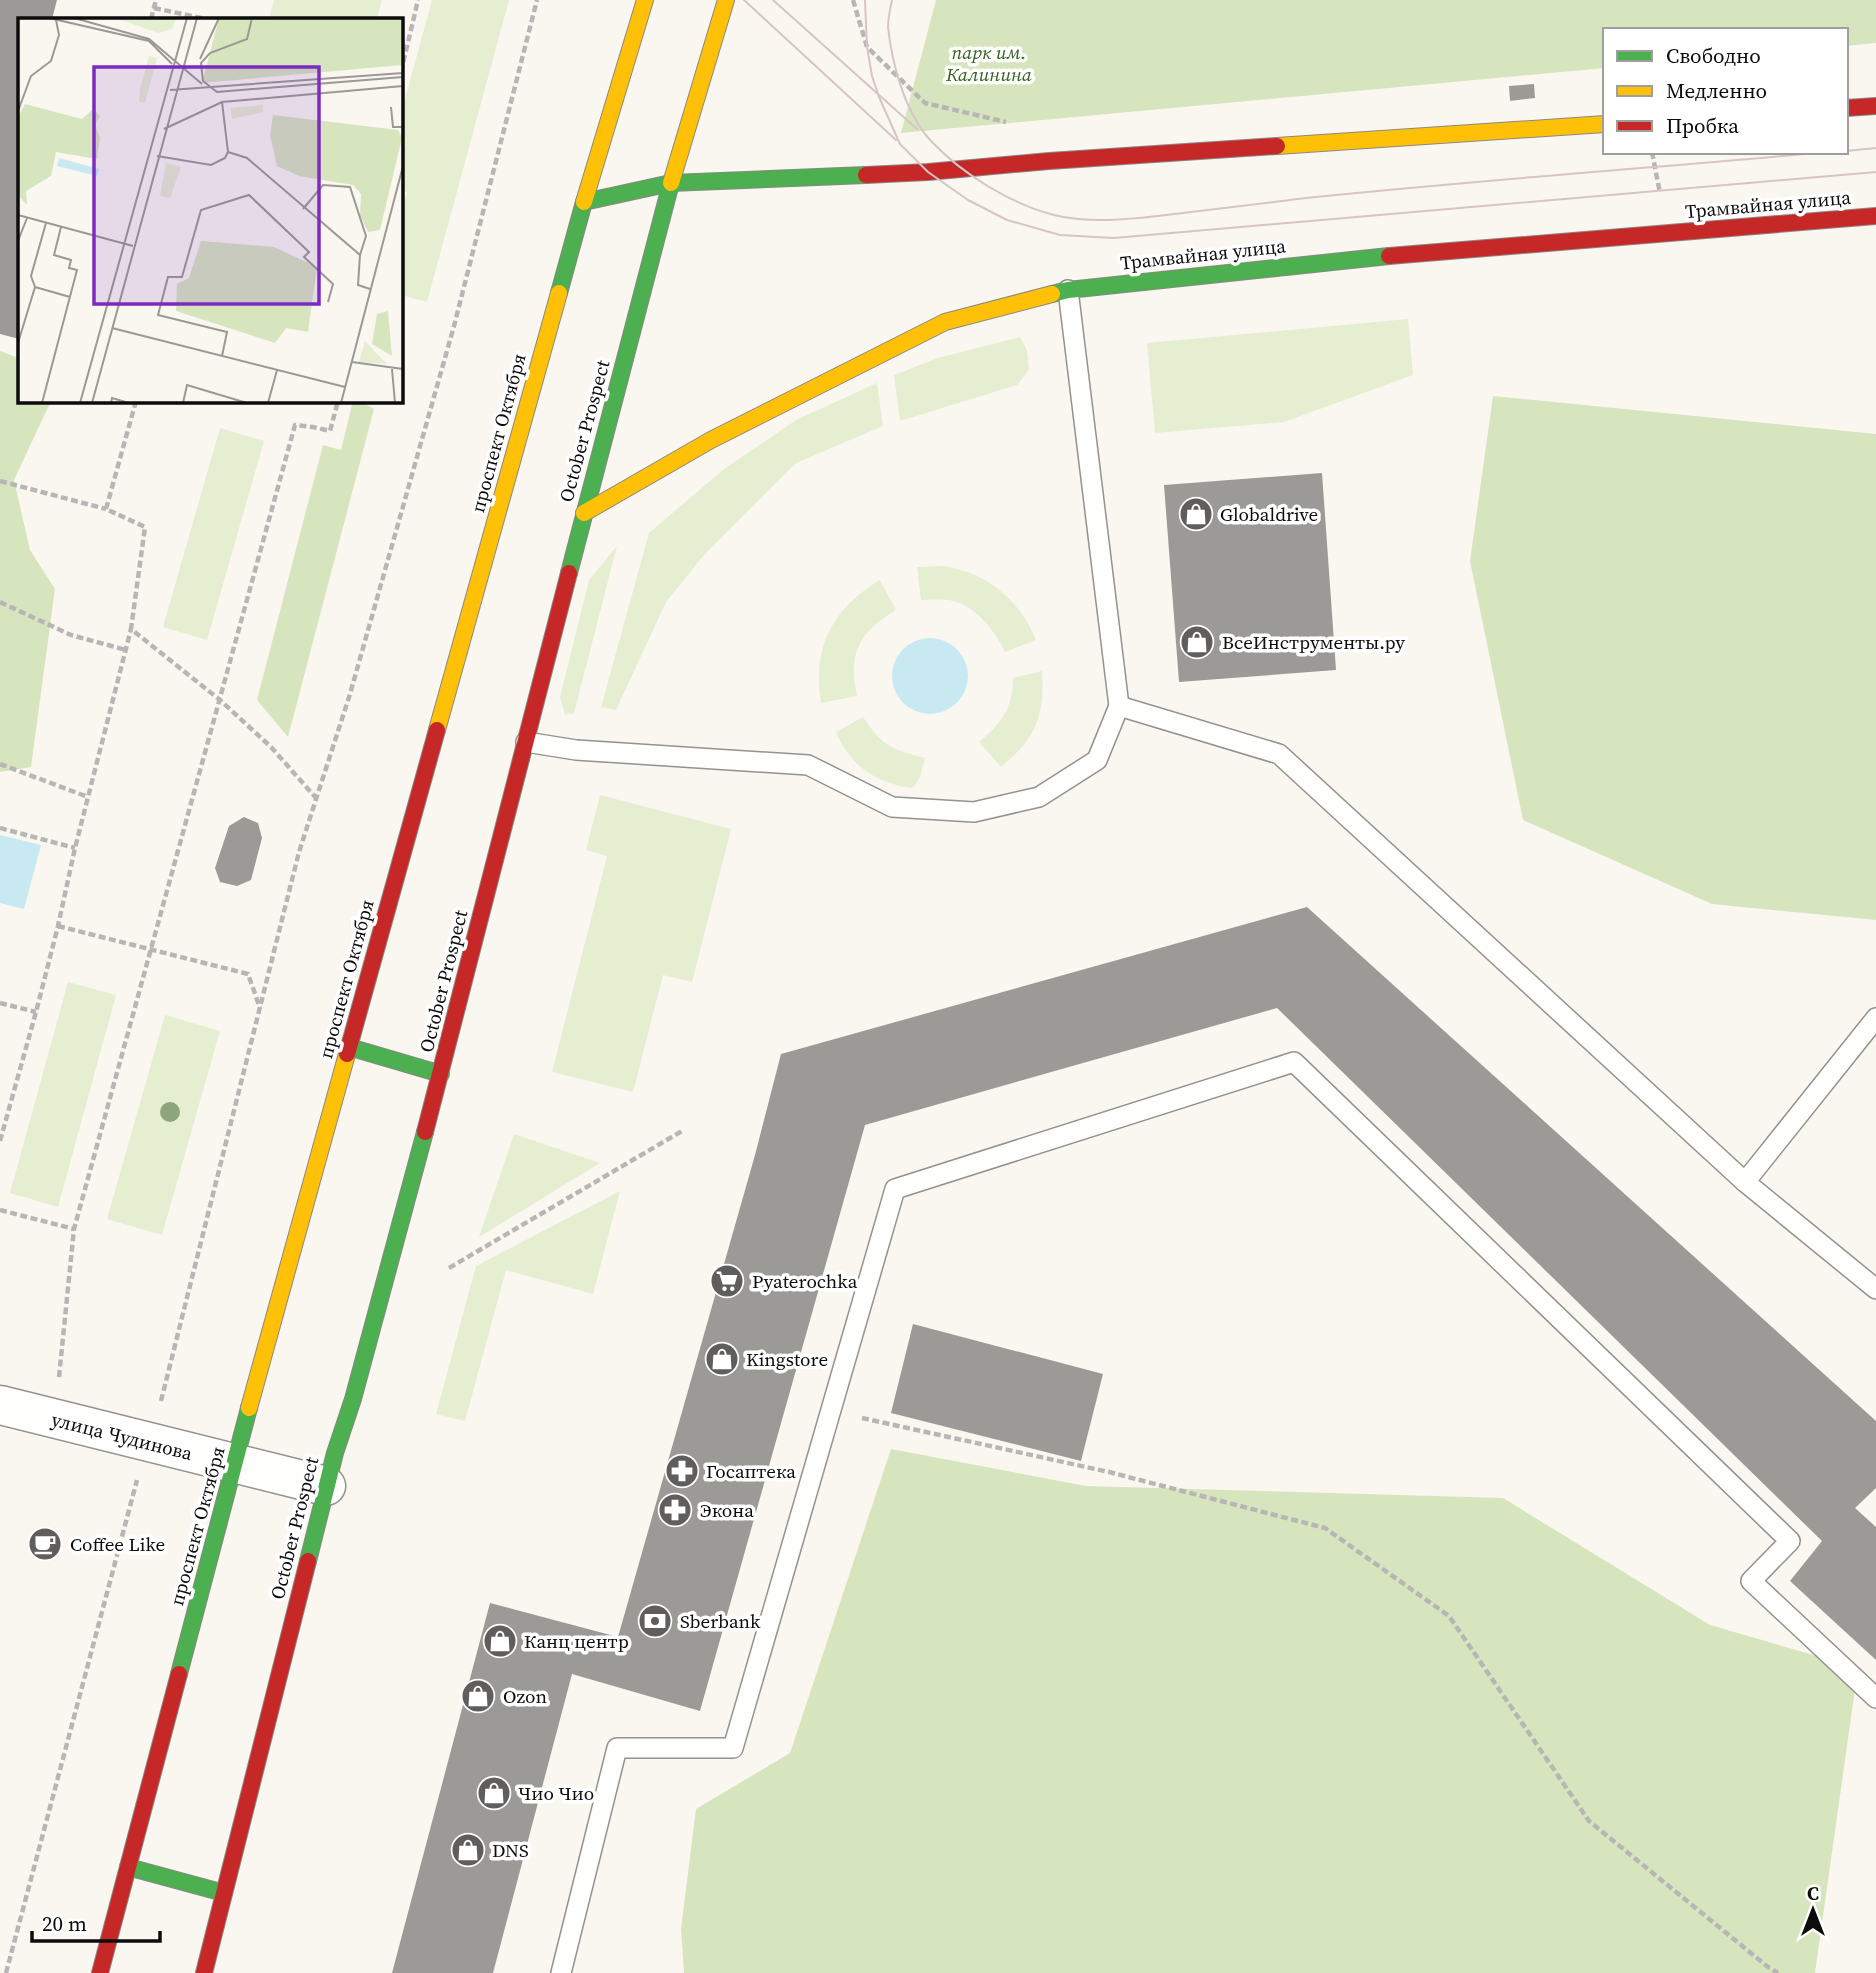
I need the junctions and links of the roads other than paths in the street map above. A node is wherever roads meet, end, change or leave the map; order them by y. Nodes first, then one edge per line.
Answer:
1 (645, 0) edge
2 (726, 0) edge
3 (1876, 106) edge
4 (1848, 108) edge
5 (1603, 124) edge
6 (671, 183) junction
7 (584, 202) junction
8 (1876, 216) edge
9 (1068, 290) junction
10 (584, 513) junction
11 (1119, 706) junction
12 (526, 742) junction
13 (1876, 1018) edge
14 (349, 1047) junction
15 (441, 1074) junction
16 (1745, 1182) junction
17 (1876, 1289) edge
18 (0, 1405) edge
19 (235, 1464) junction
20 (326, 1486) junction
21 (1876, 1698) edge
22 (128, 1867) junction
23 (224, 1893) junction
24 (100, 1973) edge
25 (204, 1973) edge
26 (561, 1973) edge

1 - 7 main road, проспект Октября
2 - 6 main road, October Prospect
3 - 4 main road
5 - 6 main road
6 - 7 main road
6 - 10 main road, October Prospect
7 - 14 main road, проспект Октября
8 - 9 main road, Трамвайная улица
9 - 10 main road, Трамвайная улица
9 - 11 lane
10 - 12 main road, October Prospect
11 - 12 lane
11 - 16 lane
12 - 15 main road, October Prospect
13 - 16 lane
14 - 15 main road
14 - 19 main road, проспект Октября
15 - 20 main road, October Prospect
16 - 17 lane
18 - 19 street, улица Чудинова
19 - 20 street, улица Чудинова
19 - 22 main road, проспект Октября
20 - 23 main road, October Prospect
21 - 26 lane
22 - 23 main road
22 - 24 main road, проспект Октября
23 - 25 main road, October Prospect

